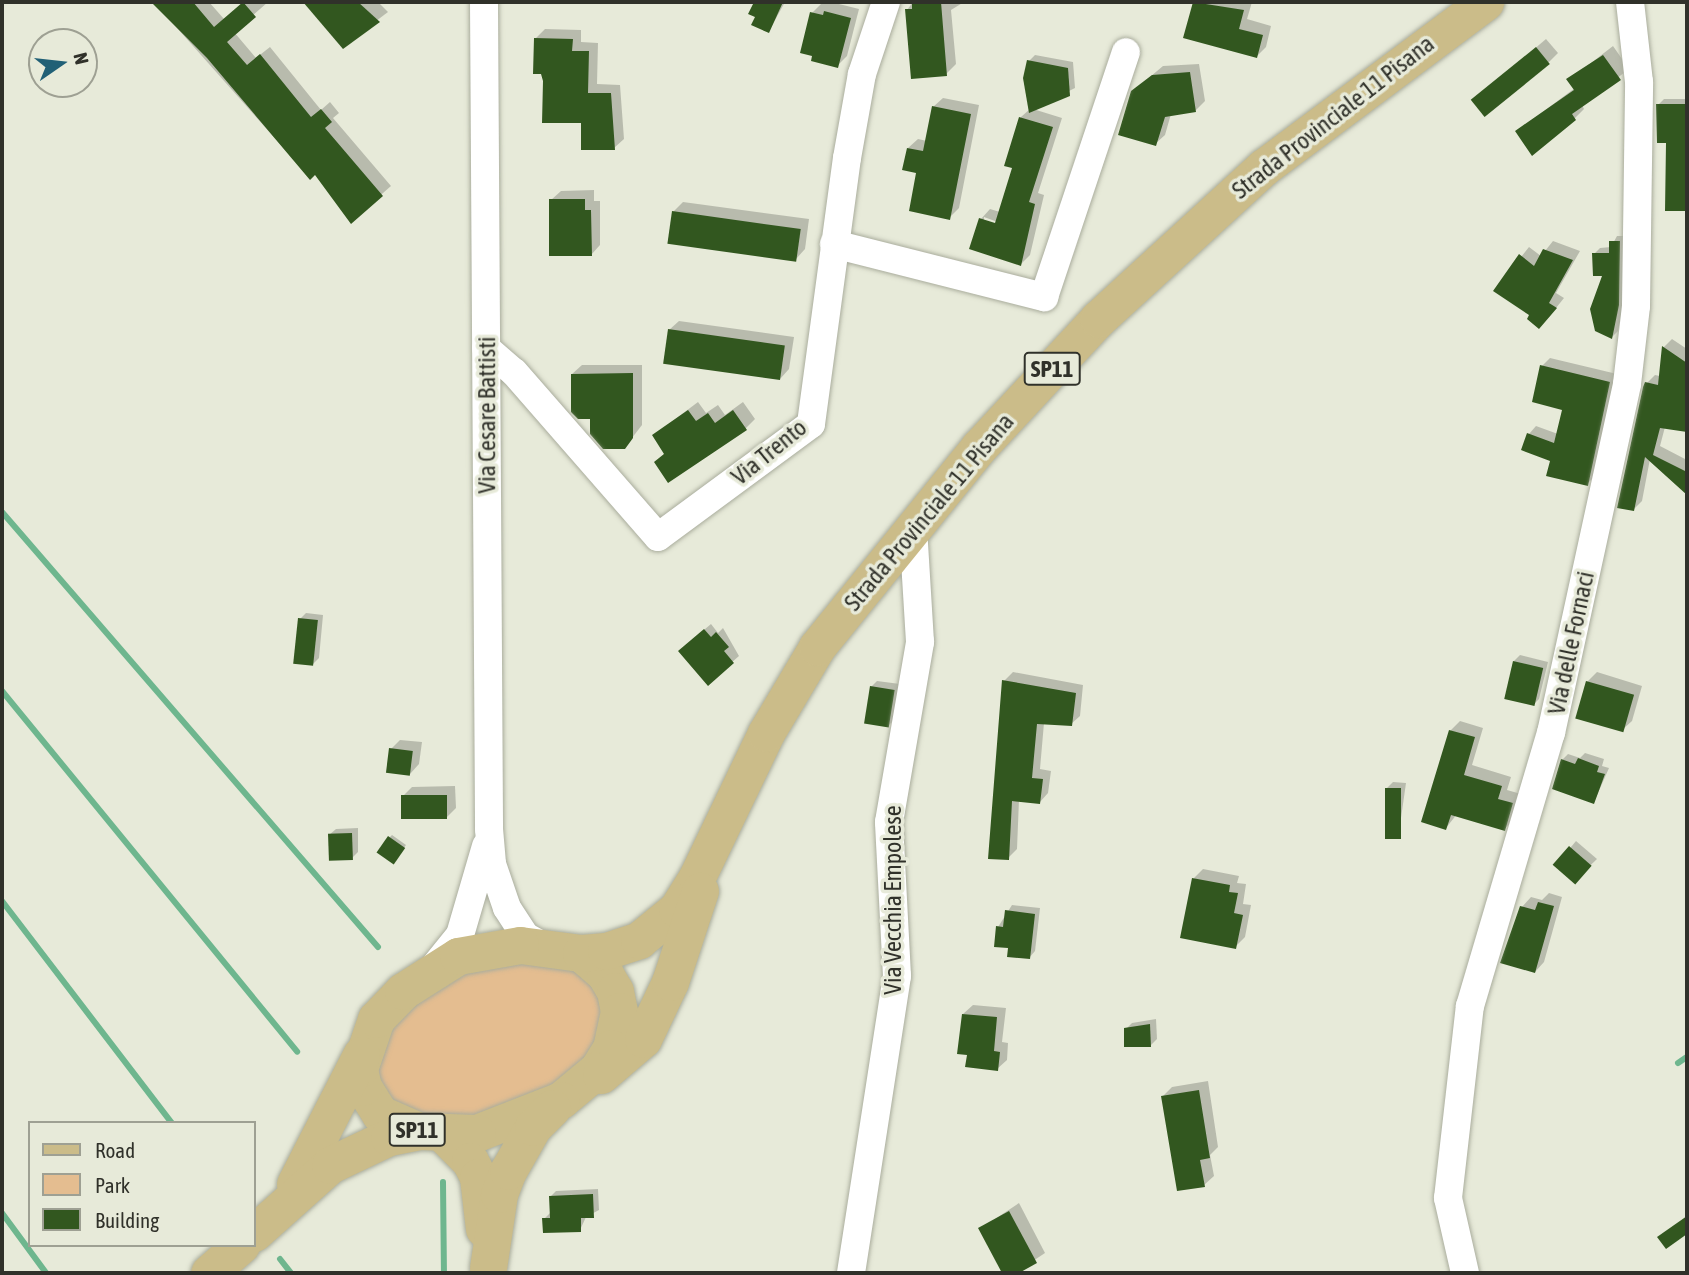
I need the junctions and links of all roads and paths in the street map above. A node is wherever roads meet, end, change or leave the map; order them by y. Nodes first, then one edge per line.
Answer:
1 (484, 2) edge
2 (886, 2) edge
3 (1485, 2) edge
4 (1630, 2) edge
5 (1126, 52) dead end
6 (834, 244) junction
7 (486, 348) junction
8 (913, 526) junction
9 (721, 827) junction
10 (489, 829) junction
11 (541, 945) junction
12 (581, 953) junction
13 (422, 977) junction
14 (361, 1054) junction
15 (565, 1097) junction
16 (431, 1133) junction
17 (284, 1203) junction
18 (256, 1231) edge
19 (239, 1247) edge
20 (488, 1271) edge
21 (209, 1273) edge
22 (851, 1273) edge
23 (1465, 1273) edge

1 - 7 street, Via Cesare Battisti
2 - 6 street, Via Trento
3 - 8 main road, Strada Provinciale 11 Pisana / SP11
4 - 23 street, Via delle Fornaci
5 - 6 street
6 - 7 street, Via Trento
7 - 10 street, Via Cesare Battisti
8 - 9 main road, Strada Provinciale 11 Pisana / SP11
8 - 22 street, Via Vecchia Empolese
9 - 12 main road, Strada Provinciale 11 Pisana / SP11
9 - 15 main road, Strada Provinciale 11 Pisana / SP11
10 - 11 street, Via Cesare Battisti
10 - 13 street, Via Cesare Battisti
11 - 12 main road, Via Cesare Battisti / SP11
11 - 13 main road, Via Cesare Battisti / SP11
12 - 15 main road, SP11
13 - 14 main road, Via Cesare Battisti / SP11
14 - 16 main road, SP11
14 - 17 main road, Via Cesare Battisti
15 - 16 main road, SP11
15 - 20 main road, SP11
16 - 17 main road
16 - 20 main road, SP11
17 - 18 main road
19 - 21 main road

